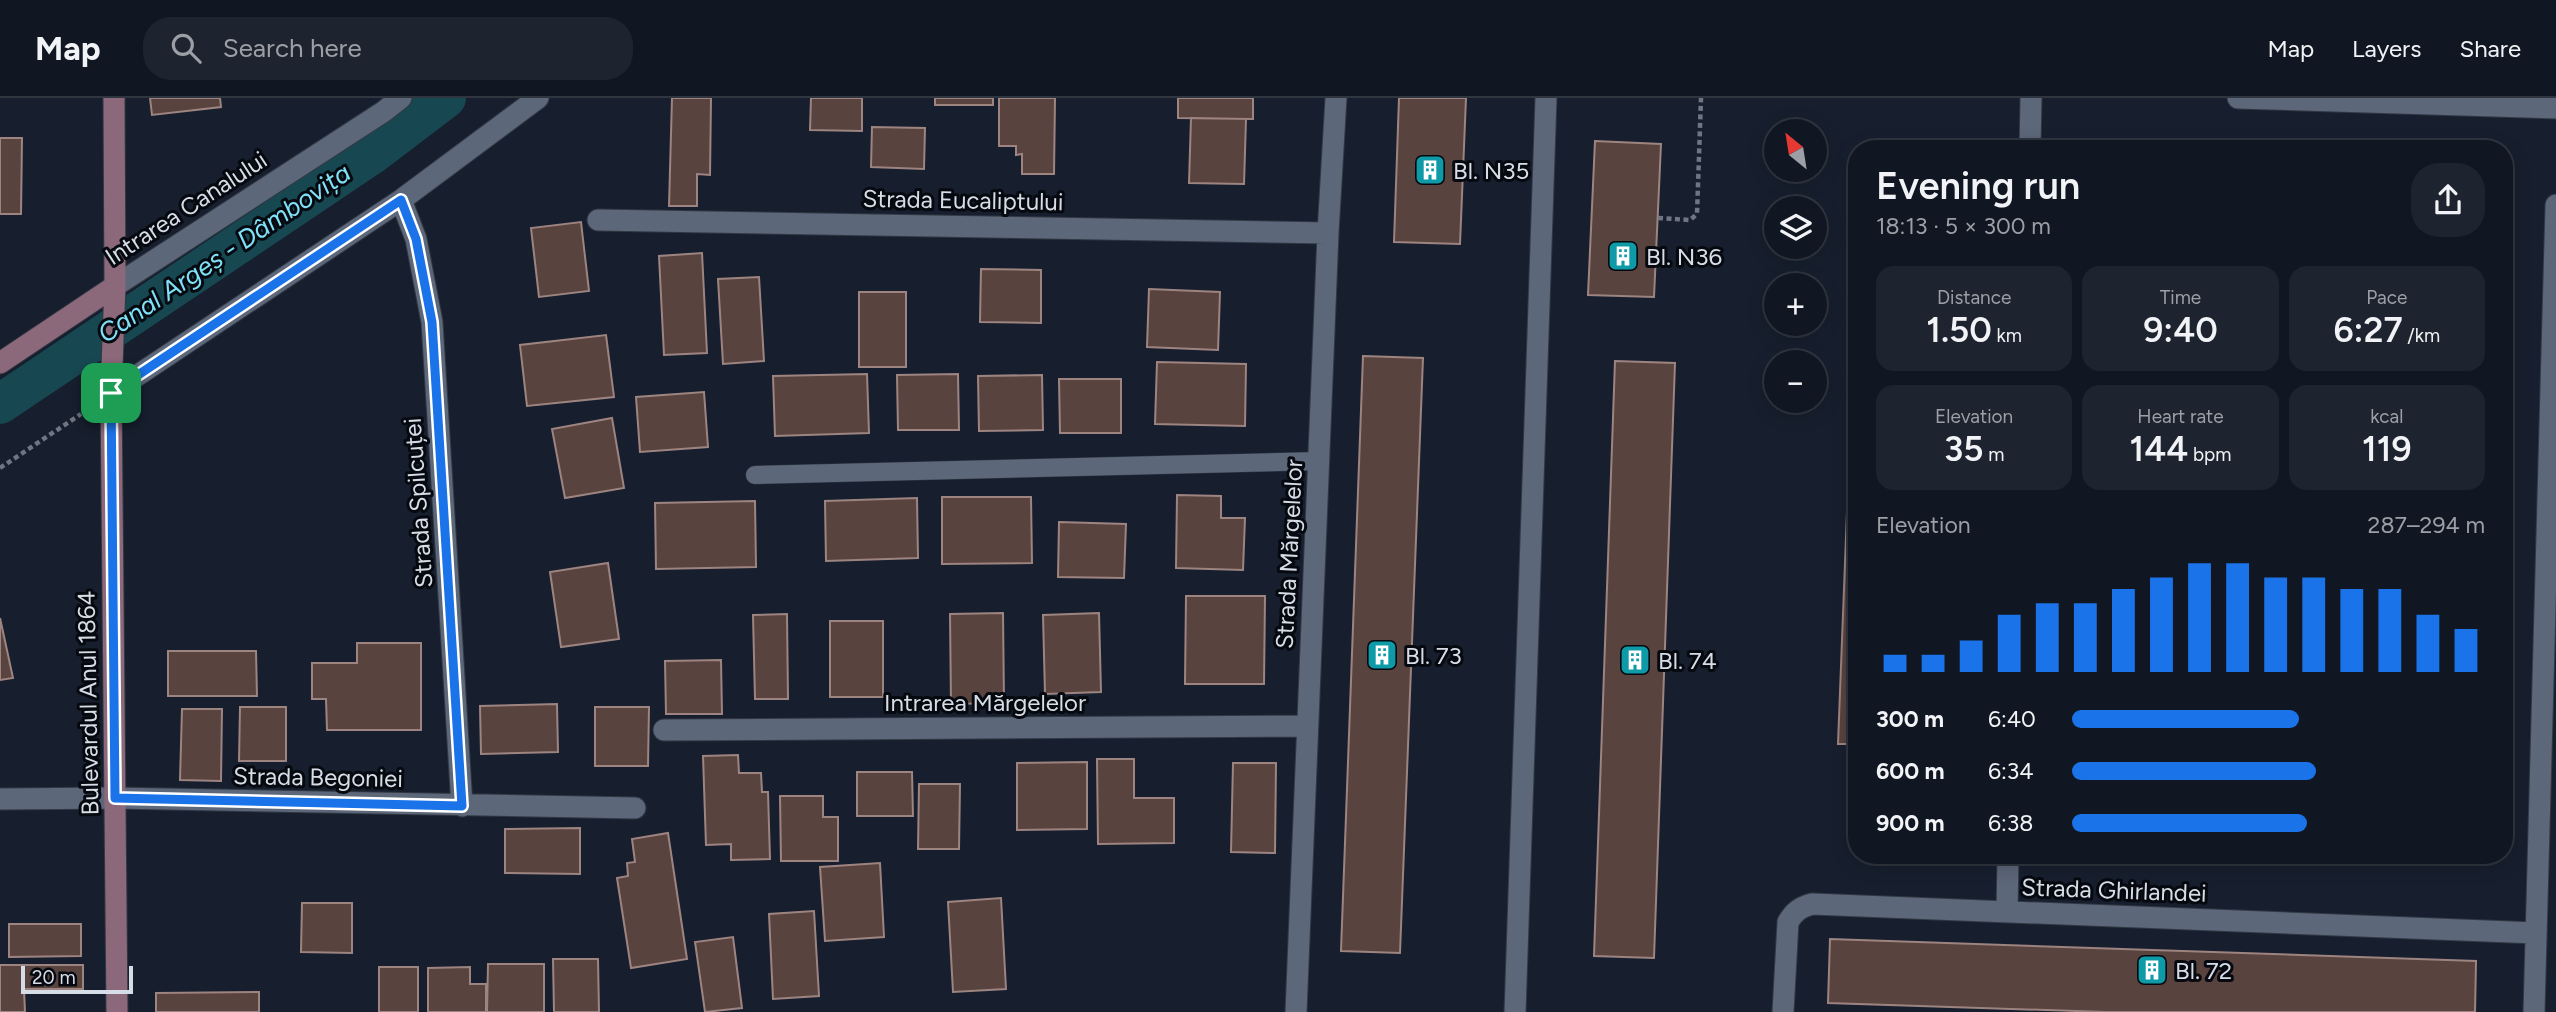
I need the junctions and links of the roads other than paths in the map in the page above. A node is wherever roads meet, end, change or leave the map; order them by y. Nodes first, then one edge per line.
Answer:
1 (114, 98) edge
2 (401, 98) edge
3 (538, 98) edge
4 (1336, 98) edge
5 (1546, 98) edge
6 (2031, 98) edge
7 (2238, 98) edge
8 (2455, 102) edge
9 (2556, 108) edge
10 (2030, 140) edge
11 (401, 200) junction
12 (2556, 205) edge
13 (598, 220) dead end
14 (1328, 233) junction
15 (115, 286) junction
16 (0, 363) edge
17 (111, 393) junction
18 (1320, 461) junction
19 (755, 475) dead end
20 (2549, 665) edge
21 (1307, 726) junction
22 (2549, 727) edge
23 (664, 730) dead end
24 (115, 798) junction
25 (0, 799) edge
26 (462, 806) junction
27 (635, 808) dead end
28 (2008, 864) edge
29 (2007, 912) junction
30 (2536, 933) junction
31 (117, 1012) edge
32 (1296, 1012) edge
33 (1515, 1012) edge
34 (1783, 1012) edge
35 (2534, 1012) edge

1 - 15 street, Bulevardul Anul 1864
2 - 15 street, Intrarea Canalului
3 - 11 street
4 - 14 street, Strada Mărgelelor
5 - 33 street
6 - 10 street
7 - 8 street
8 - 9 street
11 - 17 street
11 - 26 street, Strada Spilcuței
12 - 20 street
13 - 14 street, Strada Eucaliptului
14 - 18 street, Strada Mărgelelor
15 - 16 street, Intrarea Canalului
15 - 17 street, Bulevardul Anul 1864
17 - 24 street, Bulevardul Anul 1864
18 - 19 lane
18 - 21 street, Strada Mărgelelor
20 - 22 street
21 - 23 street, Intrarea Mărgelelor
21 - 32 street, Strada Mărgelelor
22 - 30 street
24 - 25 street, Strada Begoniei
24 - 26 street, Strada Begoniei
24 - 31 street, Bulevardul Anul 1864
26 - 27 street, Strada Begoniei
28 - 29 street
29 - 30 street, Strada Ghirlandei
29 - 34 street, Strada Ghirlandei
30 - 35 street

